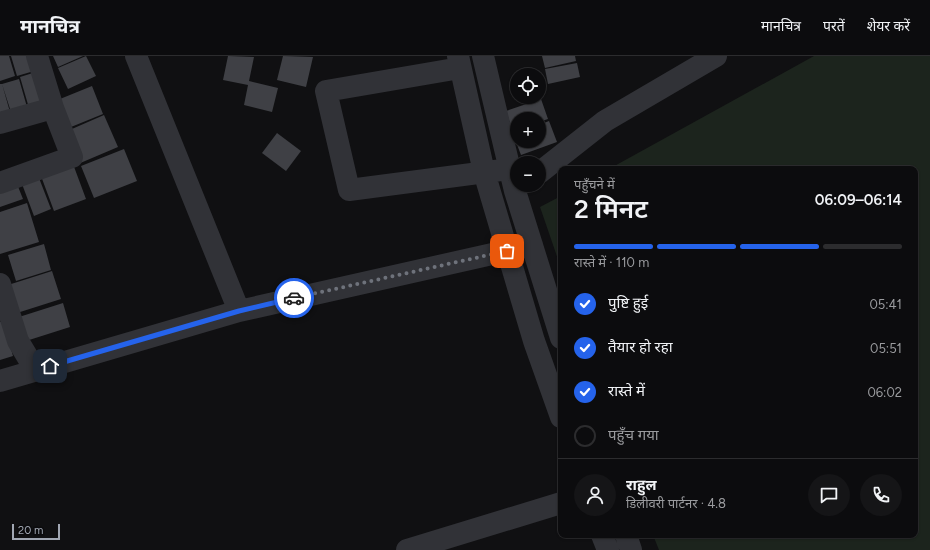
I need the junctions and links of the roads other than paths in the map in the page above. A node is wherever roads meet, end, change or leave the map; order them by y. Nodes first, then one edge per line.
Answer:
1 (37, 56) edge
2 (136, 56) edge
3 (483, 56) edge
4 (716, 56) edge
5 (459, 62) edge
6 (53, 108) junction
7 (0, 123) edge
8 (510, 159) edge
9 (546, 167) edge
10 (484, 172) junction
11 (510, 180) edge
12 (0, 183) edge
13 (510, 187) edge
14 (519, 192) edge
15 (493, 201) junction
16 (532, 245) junction
17 (507, 251) junction
18 (1, 293) edge
19 (239, 311) junction
20 (558, 328) edge
21 (36, 370) junction
22 (0, 381) edge
23 (558, 409) edge
24 (558, 504) edge
25 (603, 538) edge
26 (627, 538) edge
27 (406, 550) edge
28 (608, 550) edge
29 (631, 550) edge

1 - 6 street
2 - 19 street
3 - 8 street
4 - 9 street
5 - 10 street
5 - 10 street
6 - 7 street
6 - 12 street
10 - 11 street
10 - 15 street
13 - 15 street
14 - 16 street
15 - 17 street
16 - 17 street
16 - 20 street
17 - 19 street
17 - 23 street
18 - 21 street
19 - 21 street
21 - 22 street
24 - 27 street
25 - 28 street
26 - 29 street

